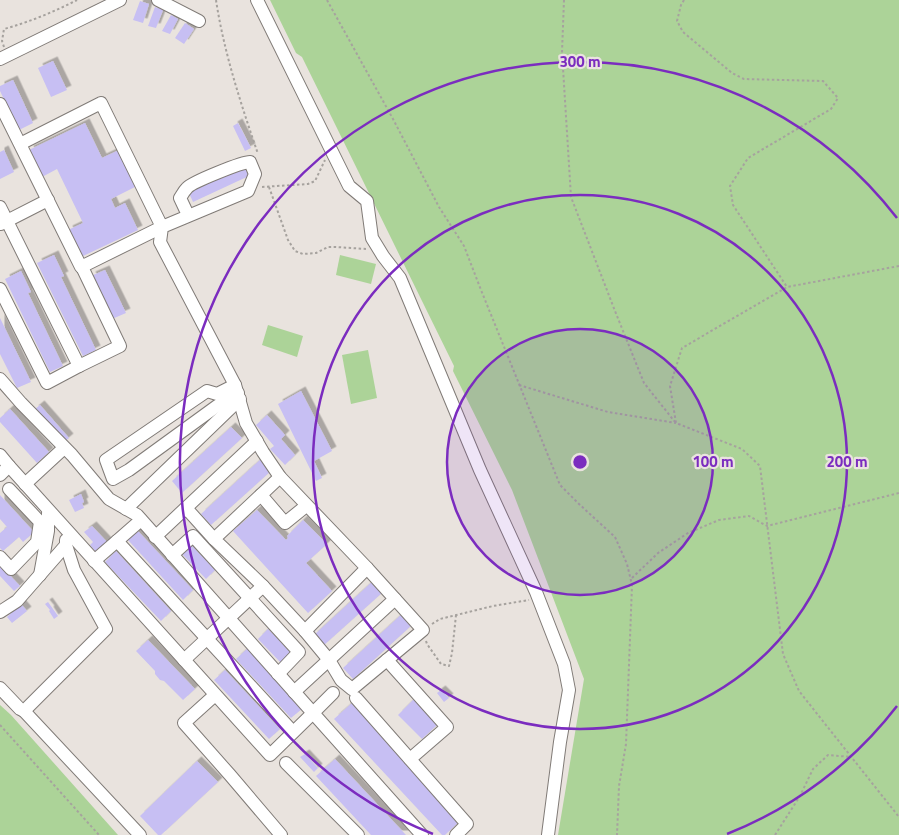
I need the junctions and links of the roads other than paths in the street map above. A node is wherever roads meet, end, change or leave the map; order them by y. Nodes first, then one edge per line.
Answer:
1 (120, 0) edge
2 (158, 0) edge
3 (257, 0) edge
4 (199, 21) dead end
5 (4, 58) edge
6 (0, 104) edge
7 (20, 144) junction
8 (48, 200) junction
9 (0, 207) edge
10 (188, 215) junction
11 (3, 223) edge
12 (162, 227) junction
13 (82, 267) junction
14 (0, 289) edge
15 (79, 366) junction
16 (0, 379) edge
17 (238, 392) junction
18 (257, 441) junction
19 (64, 448) junction
20 (0, 455) edge
21 (4, 470) edge
22 (280, 477) junction
23 (26, 484) junction
24 (9, 489) dead end
25 (261, 495) junction
26 (306, 506) junction
27 (186, 508) junction
28 (126, 509) junction
29 (48, 510) junction
30 (141, 520) junction
31 (67, 531) junction
32 (155, 537) junction
33 (214, 539) junction
34 (117, 541) junction
35 (66, 545) junction
36 (172, 555) junction
37 (0, 558) edge
38 (94, 561) junction
39 (367, 568) junction
40 (80, 574) dead end
41 (40, 575) junction
42 (263, 586) junction
43 (250, 598) junction
44 (395, 599) junction
45 (0, 612) edge
46 (228, 618) junction
47 (305, 632) junction
48 (207, 638) junction
49 (184, 660) junction
50 (329, 660) junction
51 (387, 660) junction
52 (278, 674) junction
53 (0, 688) edge
54 (294, 692) junction
55 (333, 693) dead end
56 (215, 695) junction
57 (356, 698) dead end
58 (24, 711) junction
59 (313, 713) junction
60 (293, 732) junction
61 (410, 759) junction
62 (286, 763) dead end
63 (140, 835) edge
64 (280, 835) edge
65 (358, 835) edge
66 (422, 835) edge
67 (456, 835) edge
68 (548, 835) edge

1 - 5 street
2 - 4 street
3 - 68 street
6 - 7 street
7 - 8 street
7 - 12 street
8 - 11 street
8 - 13 street
9 - 11 street
10 - 10 street
10 - 12 street
11 - 15 street
12 - 13 street
12 - 17 street
13 - 15 street
14 - 15 street
16 - 19 street
17 - 17 street
17 - 18 street
17 - 28 street
18 - 22 street
18 - 27 street
19 - 23 street
19 - 28 street
20 - 21 street
21 - 23 street
22 - 25 street
22 - 26 street
23 - 29 street
24 - 37 street
25 - 26 street
25 - 33 street
26 - 39 street
27 - 32 street
27 - 33 street
28 - 30 street
29 - 31 street
29 - 41 street
30 - 32 street
30 - 34 street
31 - 35 street
31 - 38 street
31 - 40 street
32 - 36 street
33 - 42 street
34 - 38 street
34 - 48 street
35 - 41 street
35 - 58 street
36 - 43 street
36 - 46 street
38 - 49 street
39 - 44 street
39 - 47 street
41 - 45 street
42 - 43 street
42 - 47 street
43 - 46 street
43 - 52 street
44 - 50 street
44 - 51 street
46 - 48 street
46 - 52 street
47 - 50 street
48 - 49 street
48 - 60 street
49 - 56 street
50 - 51 street
50 - 54 street
51 - 61 street
52 - 54 street
53 - 58 street
54 - 59 street
55 - 59 street
56 - 60 street
56 - 64 street
57 - 61 street
58 - 63 street
59 - 60 street
59 - 66 street
61 - 67 street
62 - 65 street

